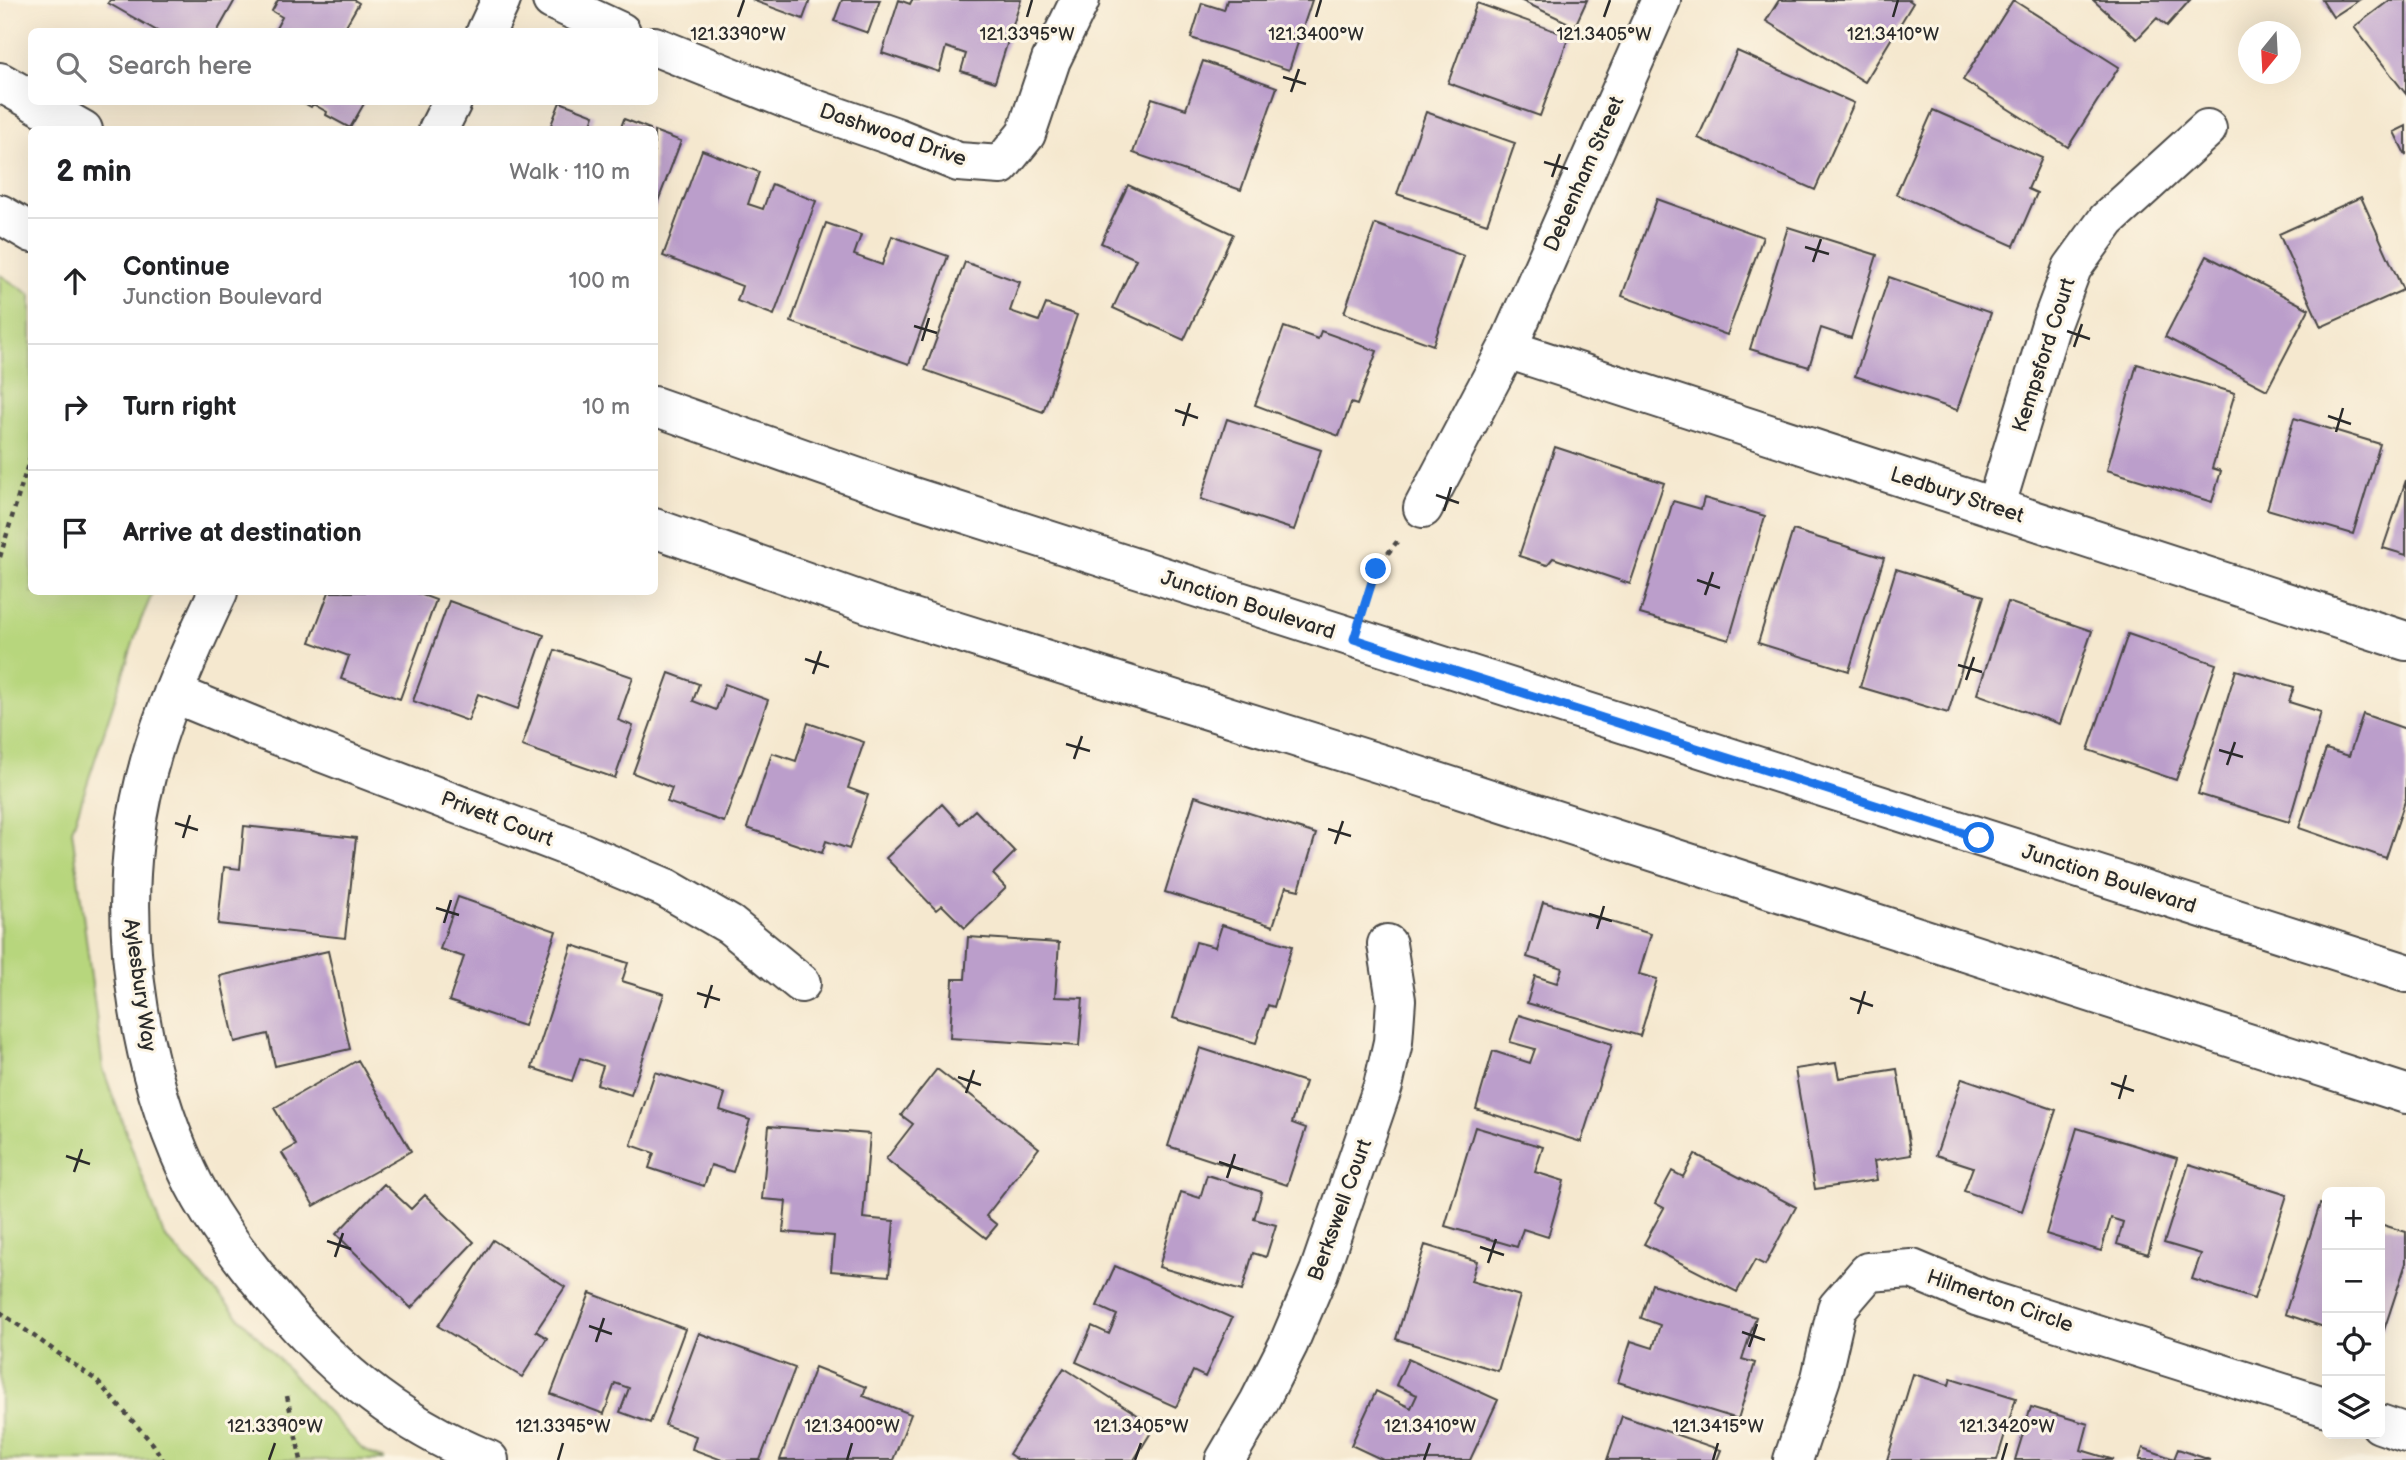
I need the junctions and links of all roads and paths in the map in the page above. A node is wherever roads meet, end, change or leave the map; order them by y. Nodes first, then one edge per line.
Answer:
1 (501, 0) edge
2 (552, 0) edge
3 (1080, 0) edge
4 (1661, 0) edge
5 (488, 28) edge
6 (612, 28) edge
7 (658, 48) edge
8 (0, 82) edge
9 (28, 98) edge
10 (40, 105) edge
11 (451, 105) edge
12 (76, 126) edge
13 (441, 126) edge
14 (2207, 129) dead end
15 (0, 214) edge
16 (28, 231) edge
17 (1507, 349) junction
18 (658, 407) edge
19 (28, 464) edge
20 (1423, 508) joint
21 (1995, 508) junction
22 (658, 529) edge
23 (0, 557) edge
24 (217, 595) edge
25 (1354, 639) junction
26 (2406, 641) edge
27 (173, 693) junction
28 (1387, 944) dead end
29 (2406, 973) edge
30 (801, 984) dead end
31 (2406, 1094) edge
32 (0, 1312) edge
33 (286, 1396) dead end
34 (2322, 1405) edge
35 (2385, 1426) edge
36 (2406, 1433) edge
37 (163, 1460) edge
38 (300, 1460) edge
39 (489, 1460) edge
40 (1225, 1460) edge
41 (1793, 1460) edge

1 - 5 street
2 - 6 street
3 - 7 street, Dashwood Drive
4 - 17 street, Debenham Street
8 - 9 street
10 - 12 street
11 - 13 street
14 - 21 street, Kempsford Court
15 - 16 street
17 - 20 street, Debenham Street
17 - 21 street, Ledbury Street
18 - 25 street, Junction Boulevard
19 - 23 path
20 - 25 path
21 - 26 street, Ledbury Street
22 - 31 street
24 - 27 street, Aylesbury Way
25 - 29 street, Junction Boulevard
27 - 30 street, Privett Court
27 - 39 street, Aylesbury Way
28 - 40 street, Berkswell Court
32 - 37 path
33 - 38 path
34 - 41 street, Hilmerton Circle
35 - 36 street

